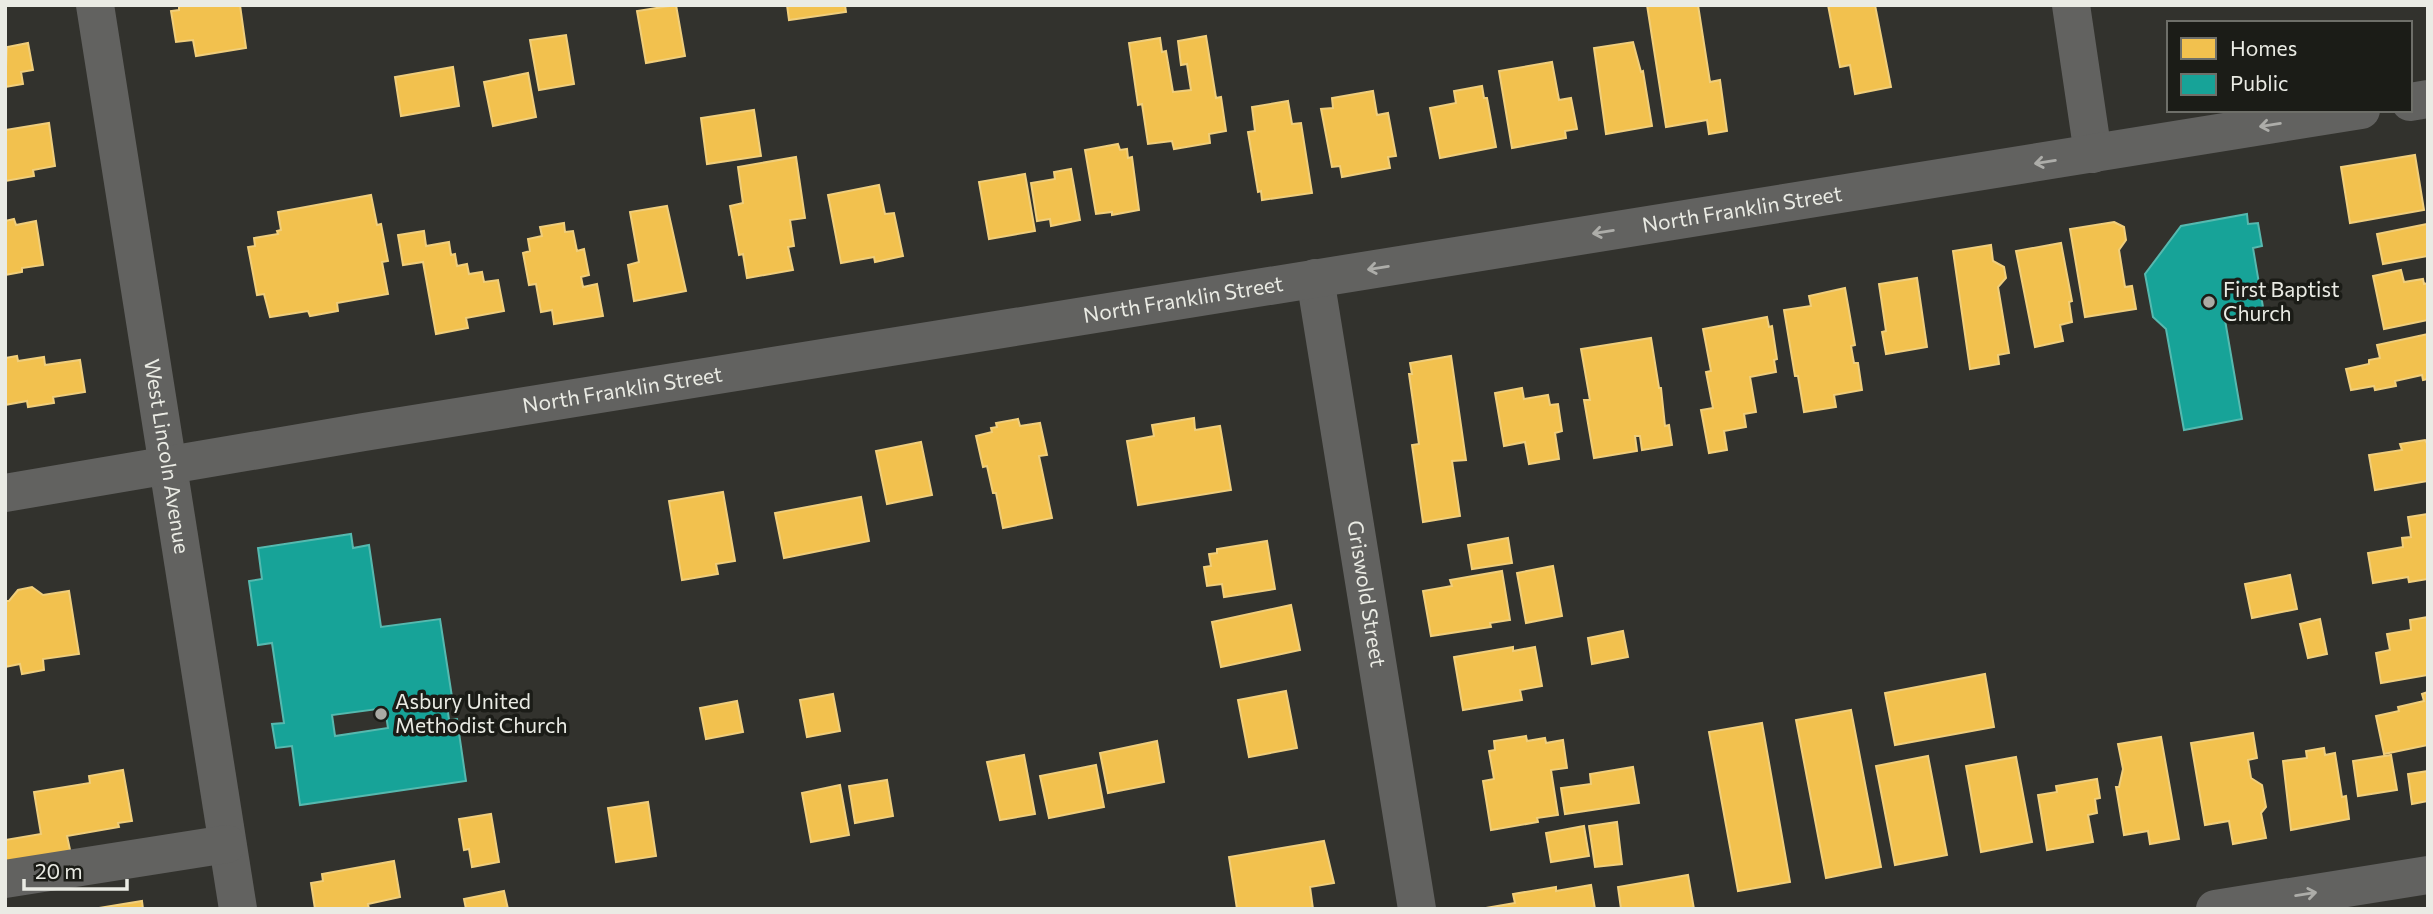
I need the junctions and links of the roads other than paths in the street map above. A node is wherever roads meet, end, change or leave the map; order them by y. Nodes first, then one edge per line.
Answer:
1 (95, 5) edge
2 (2071, 5) edge
3 (2349, 112) edge
4 (2093, 154) junction
5 (1315, 278) junction
6 (168, 466) junction
7 (5, 493) edge
8 (227, 844) junction
9 (2428, 875) edge
10 (5, 879) edge
11 (238, 909) edge
12 (1417, 909) edge
13 (2215, 909) edge

1 - 6 street, West Lincoln Avenue
2 - 4 street
3 -> 4 street, North Franklin Street
4 -> 5 street, North Franklin Street
5 - 6 street, North Franklin Street
5 - 12 street, Griswold Street
6 - 7 street, North Franklin Street
6 - 8 street, West Lincoln Avenue
8 - 10 street
8 - 11 street, West Lincoln Avenue
13 -> 9 street

